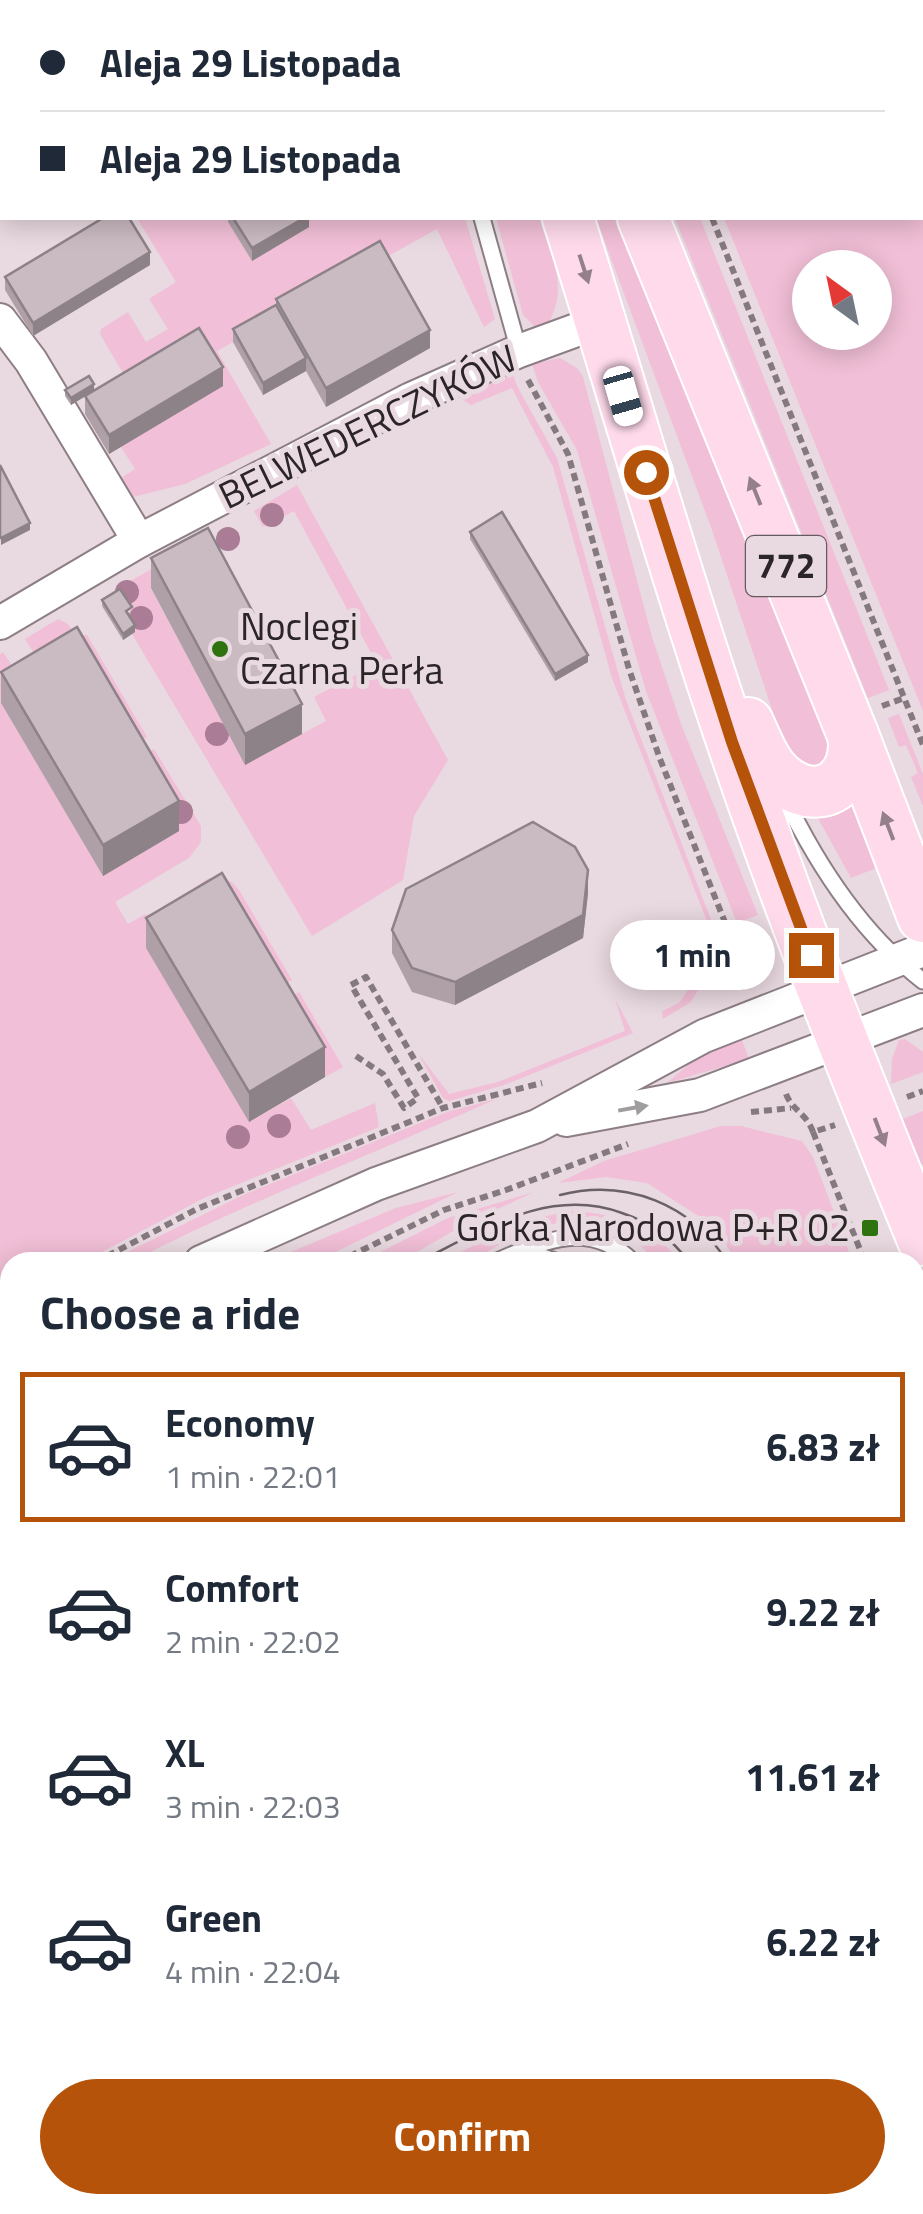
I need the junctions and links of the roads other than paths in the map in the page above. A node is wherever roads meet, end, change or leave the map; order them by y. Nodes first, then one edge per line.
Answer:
1 (483, 220) edge
2 (569, 220) edge
3 (644, 220) edge
4 (0, 320) edge
5 (601, 322) junction
6 (518, 351) junction
7 (138, 541) junction
8 (679, 584) junction
9 (0, 622) edge
10 (854, 734) junction
11 (769, 765) junction
12 (923, 917) edge
13 (915, 964) edge
14 (824, 990) junction
15 (923, 1010) edge
16 (844, 1042) junction
17 (537, 1126) junction
18 (923, 1193) edge
19 (923, 1238) edge
20 (224, 1252) edge
21 (519, 1252) edge
22 (621, 1252) edge

1 - 6 lane
2 -> 5 main road
10 -> 3 main road, 772
4 - 7 street
5 - 6 street, BELWEDERCZYKÓW
5 - 8 main road
6 - 7 street, BELWEDERCZYKÓW
7 - 9 street, BELWEDERCZYKÓW
8 - 11 main road
8 - 14 main road
10 - 11 main road
12 -> 10 main road, 772
11 - 13 lane
13 - 14 street
14 - 16 main road
14 - 17 street
15 - 16 street
17 -> 16 street
16 -> 19 main road
17 - 20 street
18 - 19 main road
21 - 22 lane

